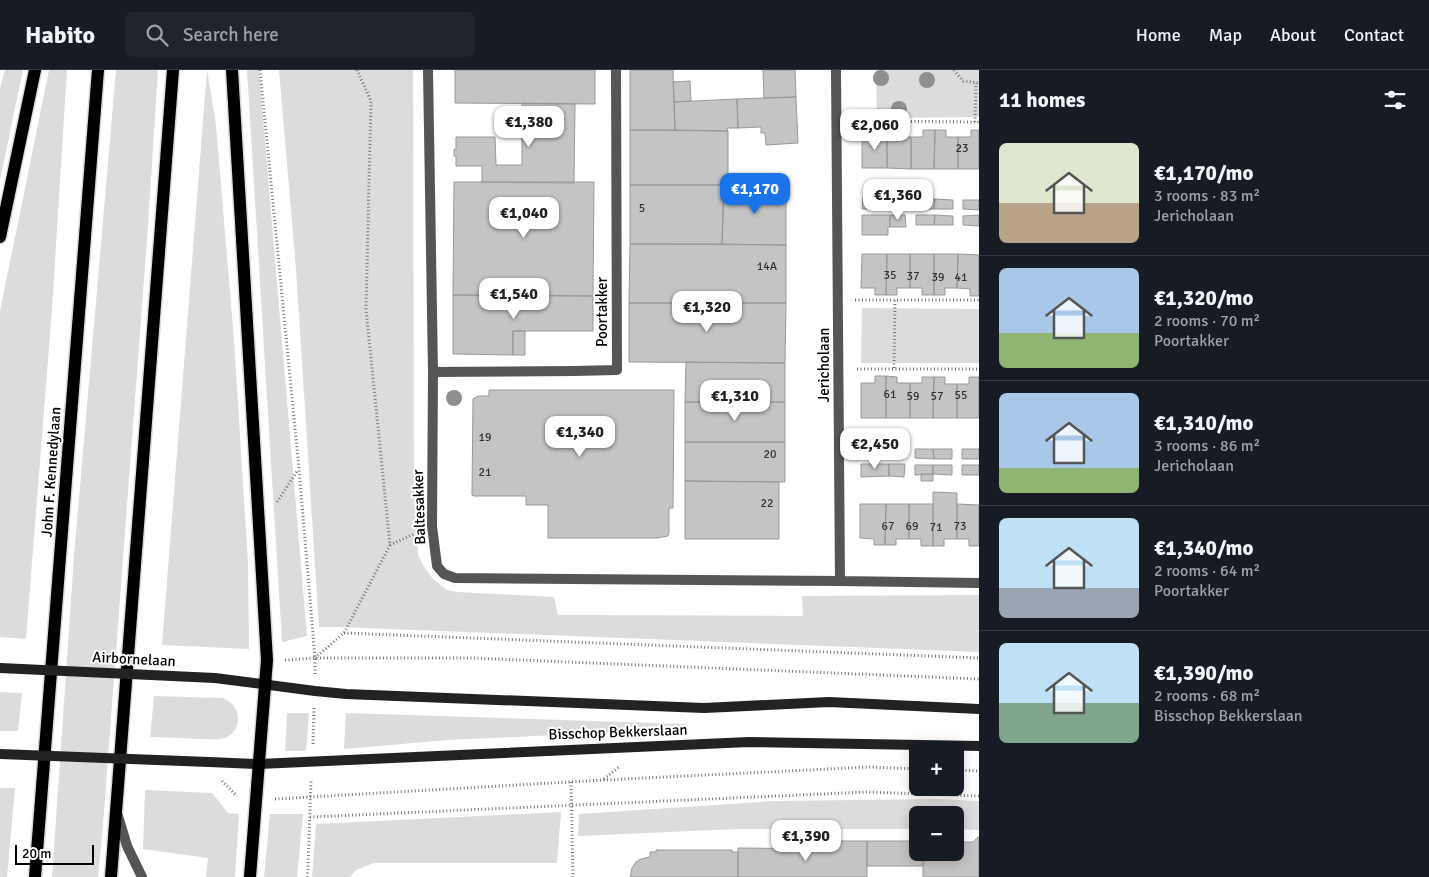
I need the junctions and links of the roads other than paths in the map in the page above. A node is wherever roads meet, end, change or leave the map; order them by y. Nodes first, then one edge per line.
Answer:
1 (35, 70) edge
2 (98, 70) edge
3 (173, 70) edge
4 (232, 70) edge
5 (428, 70) edge
6 (616, 70) edge
7 (836, 70) edge
8 (0, 237) edge
9 (432, 372) junction
10 (840, 581) junction
11 (979, 583) edge
12 (0, 668) edge
13 (266, 684) junction
14 (979, 709) edge
15 (979, 746) edge
16 (0, 754) edge
17 (259, 764) junction
18 (116, 810) junction
19 (35, 877) edge
20 (111, 877) edge
21 (142, 877) edge
22 (250, 877) edge

1 - 8 main road
2 - 19 main road, John F. Kennedylaan
3 - 18 main road
4 - 13 main road
5 - 9 street, Baltesakker
6 - 9 street, Poortakker
7 - 10 street, Jericholaan
9 - 10 street, Baltesakker
10 - 11 street
12 - 13 main road, Airbornelaan, bridge
13 - 14 main road, Bisschop Bekkerslaan
13 - 17 main road
15 - 17 main road, Bisschop Bekkerslaan
16 - 17 main road, bridge
17 - 22 main road
18 - 20 main road
18 - 21 street

